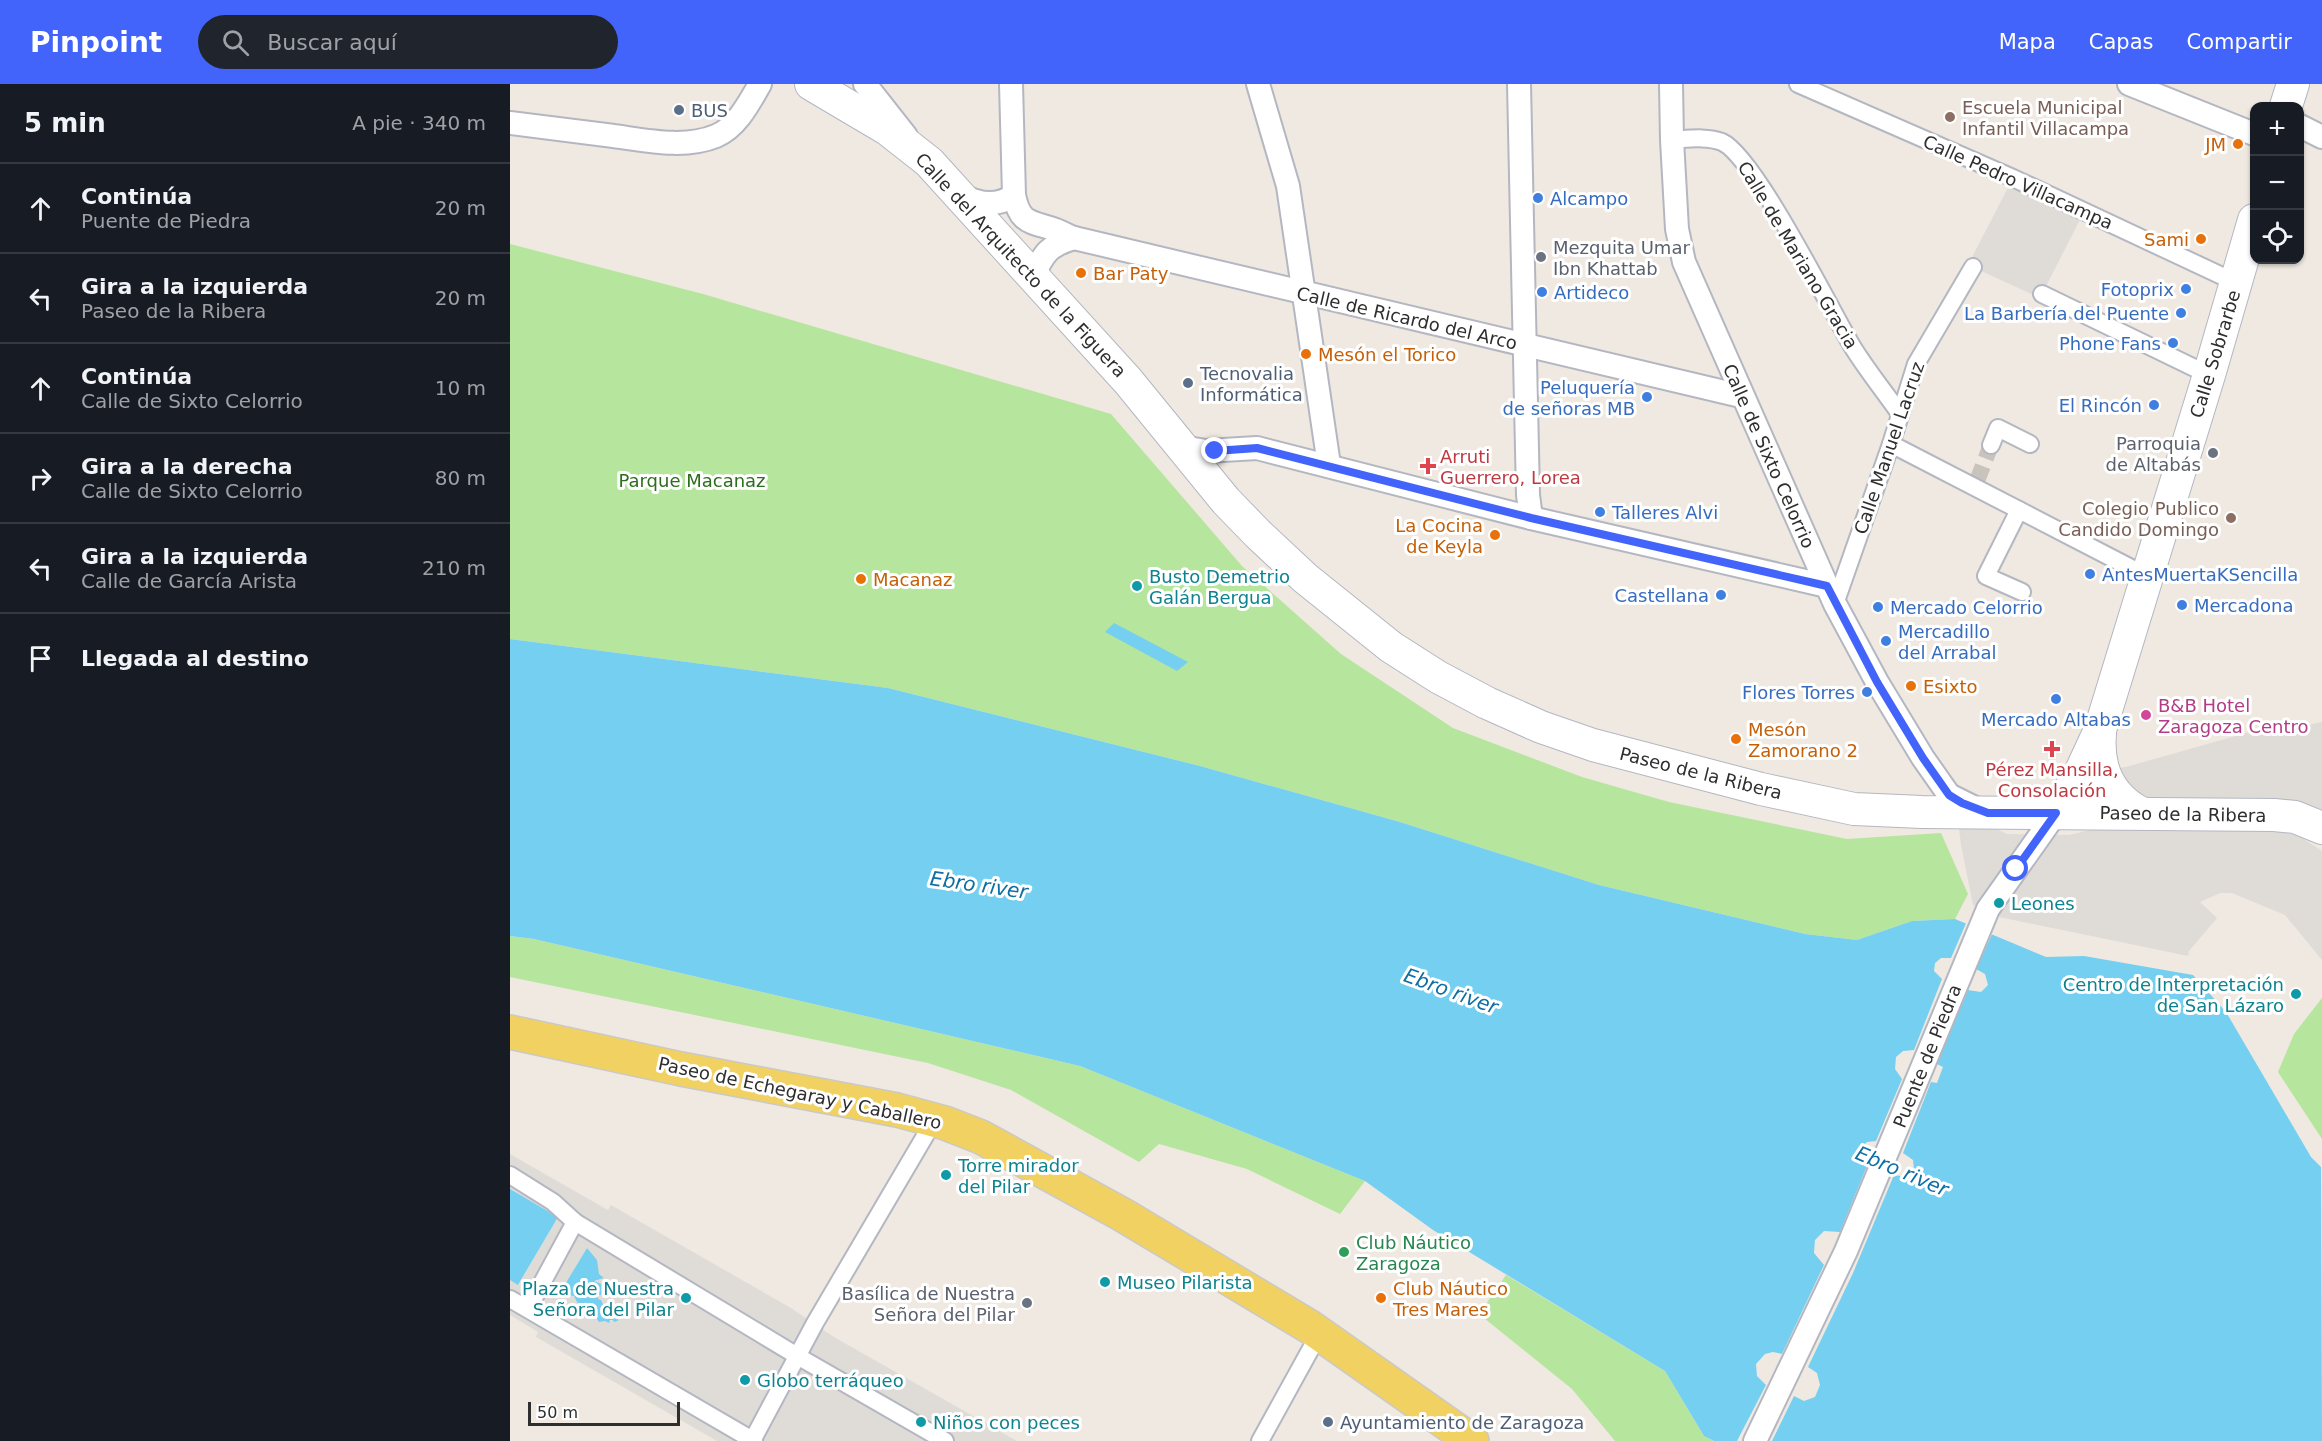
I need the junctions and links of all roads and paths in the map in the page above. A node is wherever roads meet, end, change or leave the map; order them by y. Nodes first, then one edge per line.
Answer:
1 (760, 84) edge
2 (811, 84) edge
3 (865, 84) edge
4 (1011, 84) edge
5 (1258, 84) edge
6 (1671, 84) edge
7 (1798, 84) edge
8 (2129, 84) edge
9 (2293, 84) edge
10 (1513, 85) edge
11 (2287, 102) edge
12 (510, 123) edge
13 (2304, 128) edge
14 (2250, 132) edge
15 (2322, 137) edge
16 (1672, 140) junction
17 (915, 150) junction
18 (961, 195) junction
19 (1014, 195) junction
20 (2250, 235) edge
21 (1074, 238) junction
22 (1973, 267) dead end
23 (1033, 276) junction
24 (2237, 283) junction
25 (1305, 293) junction
26 (2042, 294) dead end
27 (1525, 345) junction
28 (2209, 375) junction
29 (1741, 396) junction
30 (1900, 414) junction
31 (1891, 444) junction
32 (2030, 444) dead end
33 (1991, 445) tunnel mouth
34 (1182, 447) junction
35 (1329, 465) junction
36 (2019, 510) junction
37 (1531, 518) junction
38 (2135, 570) dead end
39 (2022, 592) dead end
40 (1831, 595) junction
41 (2100, 730) junction
42 (1988, 813) junction
43 (2056, 813) junction
44 (2141, 813) junction
45 (2322, 828) edge
46 (510, 1032) edge
47 (934, 1119) junction
48 (510, 1175) edge
49 (575, 1222) junction
50 (510, 1299) edge
51 (528, 1309) junction
52 (1319, 1334) junction
53 (799, 1357) junction
54 (753, 1441) edge
55 (945, 1441) edge
56 (1260, 1441) edge
57 (1472, 1441) edge
58 (1755, 1441) edge

1 - 12 street
2 - 17 main road, Calle del Arquitecto de la Figuera
3 - 17 street
4 - 19 street
5 - 25 street
6 - 16 street, Calle de Sixto Celorrio
7 - 24 street, Calle Pedro Villacampa
8 - 14 street
9 - 11 main road
10 - 27 street
13 - 15 street
16 - 29 street, Calle de Sixto Celorrio
16 - 30 street, Calle de Mariano Gracia
17 - 18 main road, Calle del Arquitecto de la Figuera
18 - 19 street
18 - 23 main road, Calle del Arquitecto de la Figuera
19 - 21 street, Calle de Ricardo del Arco
20 - 24 main road, Calle Sobrarbe
21 - 23 street
21 - 25 street, Calle de Ricardo del Arco
22 - 30 street, Calle Manuel Lacruz
23 - 34 main road, Calle del Arquitecto de la Figuera
24 - 28 main road, Calle Sobrarbe
25 - 27 street, Calle de Ricardo del Arco
25 - 35 street
26 - 28 street
27 - 29 street, Calle de Ricardo del Arco
27 - 37 street
28 - 41 main road, Calle Sobrarbe
29 - 40 street, Calle de Sixto Celorrio
30 - 31 street, Calle Manuel Lacruz
31 - 36 street
31 - 40 street, Calle Manuel Lacruz
32 - 33 street
34 - 35 street
34 - 42 main road, Paseo de la Ribera
35 - 37 street
36 - 38 street
36 - 39 street
37 - 40 street
40 - 42 street, Calle de Sixto Celorrio
41 - 43 main road, Calle Sobrarbe
41 - 44 main road, Calle Sobrarbe
42 - 43 main road, Paseo de la Ribera
43 - 44 main road, Paseo de la Ribera
43 - 58 street, Puente de Piedra
44 - 45 main road, Paseo de la Ribera
46 - 47 main road, Paseo de Echegaray y Caballero
47 - 52 main road, Paseo de Echegaray y Caballero
47 - 53 street
48 - 49 street
49 - 51 street
49 - 53 street
50 - 51 street
51 - 54 street
52 - 56 street
52 - 57 main road, Paseo de Echegaray y Caballero
53 - 54 street
53 - 55 street

